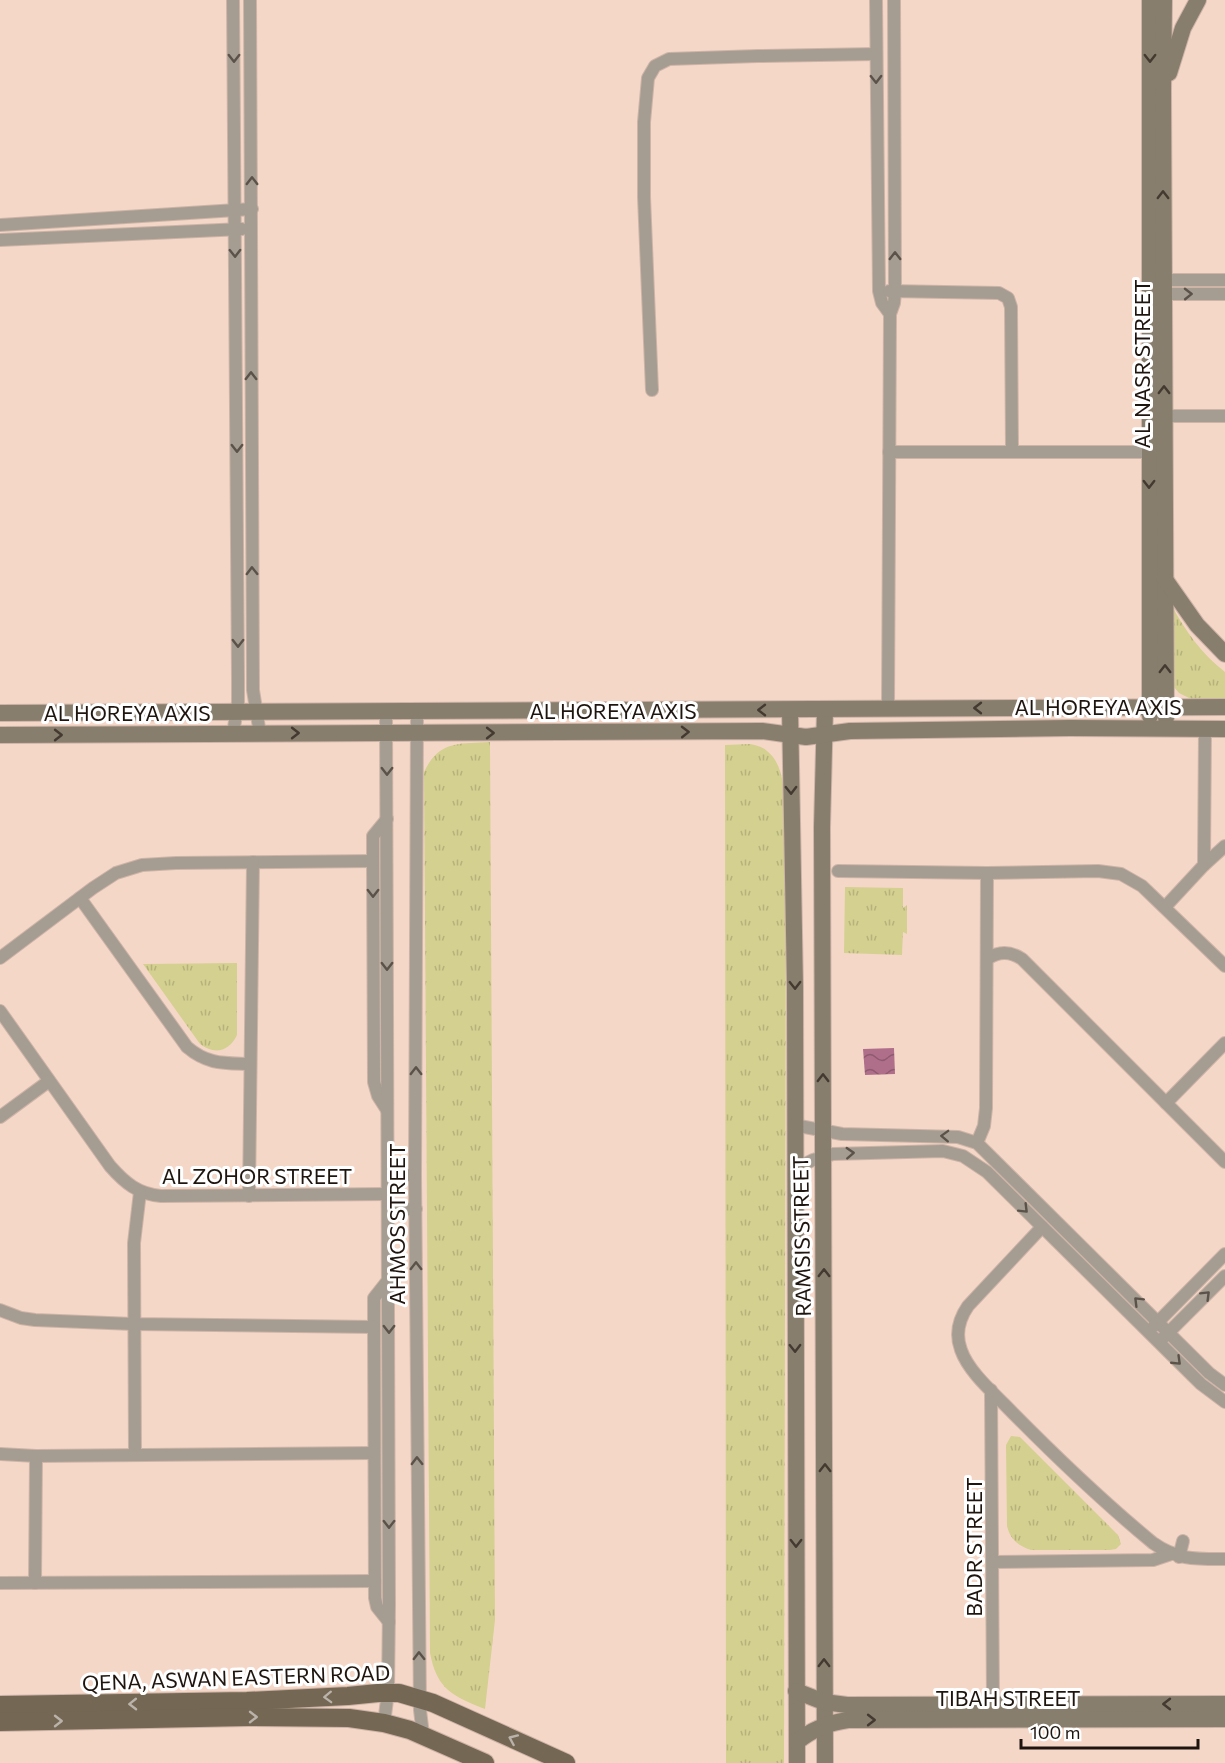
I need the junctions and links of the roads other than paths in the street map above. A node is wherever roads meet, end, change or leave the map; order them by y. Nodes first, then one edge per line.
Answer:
1 (234, 0) edge
2 (250, 0) edge
3 (876, 0) edge
4 (894, 0) edge
5 (1149, 0) edge
6 (1164, 0) edge
7 (1198, 0) edge
8 (876, 54) junction
9 (1163, 91) junction
10 (252, 209) junction
11 (234, 210) junction
12 (0, 225) edge
13 (235, 229) junction
14 (252, 229) junction
15 (0, 240) edge
16 (1225, 280) edge
17 (1157, 287) junction
18 (879, 291) junction
19 (895, 292) junction
20 (1225, 294) edge
21 (890, 314) junction
22 (652, 390) dead end
23 (1157, 416) junction
24 (1225, 416) edge
25 (889, 452) junction
26 (1012, 452) junction
27 (1156, 452) junction
28 (1157, 578) junction
29 (1225, 654) edge
30 (1225, 707) edge
31 (1158, 708) junction
32 (825, 709) junction
33 (888, 709) junction
34 (920, 709) junction
35 (790, 710) junction
36 (386, 712) junction
37 (417, 712) junction
38 (0, 713) edge
39 (236, 713) junction
40 (255, 713) junction
41 (1158, 728) junction
42 (1204, 729) junction
43 (1225, 729) edge
44 (920, 730) junction
45 (386, 733) junction
46 (417, 733) junction
47 (232, 734) junction
48 (260, 734) junction
49 (790, 734) junction
50 (0, 735) edge
51 (824, 736) junction
52 (387, 819) junction
53 (1225, 846) edge
54 (372, 861) junction
55 (253, 862) junction
56 (1204, 865) junction
57 (838, 871) dead end
58 (987, 873) junction
59 (80, 898) junction
60 (1165, 907) junction
61 (0, 958) edge
62 (987, 959) junction
63 (1225, 966) edge
64 (0, 1011) edge
65 (1225, 1043) edge
66 (250, 1064) junction
67 (49, 1081) junction
68 (1166, 1103) junction
69 (387, 1110) junction
70 (0, 1117) edge
71 (794, 1125) junction
72 (823, 1131) junction
73 (977, 1143) junction
74 (823, 1157) junction
75 (1225, 1161) edge
76 (794, 1169) junction
77 (415, 1175) junction
78 (389, 1176) junction
79 (140, 1192) junction
80 (388, 1194) junction
81 (249, 1196) junction
82 (416, 1209) junction
83 (389, 1210) junction
84 (1042, 1227) junction
85 (1225, 1254) edge
86 (1225, 1276) edge
87 (389, 1279) junction
88 (0, 1310) edge
89 (1158, 1322) junction
90 (133, 1324) junction
91 (374, 1327) junction
92 (1169, 1332) junction
93 (1148, 1333) junction
94 (1158, 1343) junction
95 (1225, 1385) edge
96 (991, 1390) junction
97 (1225, 1402) edge
98 (374, 1453) junction
99 (0, 1454) edge
100 (135, 1455) junction
101 (36, 1456) junction
102 (1183, 1541) dead end
103 (1175, 1555) junction
104 (1225, 1559) edge
105 (993, 1562) junction
106 (375, 1581) junction
107 (0, 1583) edge
108 (35, 1583) junction
109 (389, 1622) junction
110 (796, 1691) junction
111 (388, 1692) junction
112 (420, 1697) junction
113 (824, 1702) junction
114 (993, 1704) junction
115 (1225, 1704) edge
116 (0, 1705) edge
117 (1225, 1719) edge
118 (0, 1722) edge
119 (384, 1723) junction
120 (824, 1726) junction
121 (423, 1735) junction
122 (797, 1742) junction
123 (485, 1763) edge
124 (566, 1763) edge
125 (797, 1763) edge
126 (825, 1763) edge

1 -> 11 street
10 -> 2 street
3 - 8 street
19 -> 4 street
5 -> 17 main road, AL NASR STREET
6 - 9 main road, AL NASR STREET
7 - 9 main road
8 -> 18 street
8 - 22 street
17 -> 9 main road, AL NASR STREET
10 - 11 street
10 - 14 street
11 - 12 street
11 - 13 street
13 - 14 street
13 - 15 street
13 -> 39 street
40 -> 14 street
16 - 17 street
17 -> 20 street
17 - 23 main road, AL NASR STREET
18 - 19 street
18 - 21 street
19 - 21 street
19 - 26 street
21 - 25 street
23 - 24 street
23 - 27 main road, AL NASR STREET
25 - 26 street
25 - 33 street
26 - 27 street
27 - 28 main road, AL NASR STREET
28 - 29 main road
28 - 31 main road, AL NASR STREET
30 - 31 main road, AL HOREYA AXIS
31 -> 34 main road, AL HOREYA AXIS
31 - 41 main road, AL NASR STREET
32 - 33 main road, AL HOREYA AXIS
32 - 35 main road, AL HOREYA AXIS
32 - 51 main road, RAMSIS STREET
33 - 34 main road, AL HOREYA AXIS
34 - 44 main road
35 -> 37 main road, AL HOREYA AXIS
35 - 49 main road, RAMSIS STREET
36 - 37 main road, AL HOREYA AXIS
36 - 40 main road, AL HOREYA AXIS
36 - 45 street, AHMOS STREET
37 - 46 street, AHMOS STREET
38 - 39 main road, AL HOREYA AXIS
39 - 40 main road, AL HOREYA AXIS
39 - 47 street
40 - 48 street
41 - 42 main road, AL HOREYA AXIS
41 - 44 main road, AL HOREYA AXIS
42 - 43 main road, AL HOREYA AXIS
42 - 56 street
44 - 51 main road, AL HOREYA AXIS
45 - 46 main road, AL HOREYA AXIS
48 -> 45 main road, AL HOREYA AXIS
45 -> 52 street, AHMOS STREET
46 -> 49 main road, AL HOREYA AXIS
77 -> 46 street, AHMOS STREET
47 - 48 main road, AL HOREYA AXIS
50 -> 47 main road, AL HOREYA AXIS
49 - 51 main road, AL HOREYA AXIS
49 -> 71 main road, RAMSIS STREET
72 -> 51 main road, RAMSIS STREET
52 - 54 street
52 -> 69 street, AHMOS STREET
53 - 56 street
54 - 55 street
54 -> 69 street
55 - 59 street
55 - 66 street
56 - 60 street
57 - 58 street
58 - 60 street
58 - 62 street
59 - 61 street
59 - 66 street
60 - 63 street
62 - 68 street
62 - 73 street
64 - 67 street, AL ZOHOR STREET
65 - 68 street
66 - 81 street
67 - 70 street
67 - 79 street, AL ZOHOR STREET
68 - 75 street
69 - 78 street, AHMOS STREET
71 - 72 street
71 - 76 main road, RAMSIS STREET
73 -> 72 street
72 - 74 main road, RAMSIS STREET
89 -> 73 street
74 - 76 street
74 -> 84 street
113 -> 74 main road, RAMSIS STREET
76 -> 110 main road, RAMSIS STREET
77 - 78 street
77 - 82 street, AHMOS STREET
78 - 80 street, AHMOS STREET
79 - 81 street, AL ZOHOR STREET
79 - 90 street
80 - 81 street, AL ZOHOR STREET
80 - 83 street, AHMOS STREET
82 - 83 street
112 -> 82 street, AHMOS STREET
83 - 87 street, AHMOS STREET
84 - 93 street
84 - 96 street
85 - 89 street
92 -> 86 street
87 - 91 street
87 -> 109 street, AHMOS STREET
88 - 90 street
89 - 92 street
89 - 93 street
90 - 91 street
90 - 100 street
91 - 98 street
92 - 94 street
92 - 95 street
93 - 94 street
94 -> 97 street
96 - 103 street
96 - 105 street, BADR STREET
98 - 100 street
98 - 106 street
99 - 101 street
100 - 101 street
101 - 108 street
102 - 103 street
103 - 104 street
103 - 105 street
105 - 114 street, BADR STREET
106 - 108 street
106 - 109 street
107 - 108 street
109 - 111 street, AHMOS STREET
110 - 113 main road, TIBAH STREET
110 - 122 main road, RAMSIS STREET
111 - 112 main road, QENA, ASWAN EASTERN ROAD
111 -> 116 main road, QENA, ASWAN EASTERN ROAD
111 - 119 street, AHMOS STREET
112 - 121 street, AHMOS STREET
124 -> 112 main road, QENA, ASWAN EASTERN ROAD
113 - 114 main road, TIBAH STREET
113 - 120 main road, RAMSIS STREET
115 -> 114 main road, TIBAH STREET
120 -> 117 main road, TIBAH STREET
118 -> 119 main road, QENA, ASWAN EASTERN ROAD
119 - 121 main road, QENA, ASWAN EASTERN ROAD
120 - 122 main road, TIBAH STREET
120 - 126 main road, RAMSIS STREET
121 - 123 main road, QENA, ASWAN EASTERN ROAD
122 - 125 main road, RAMSIS STREET

